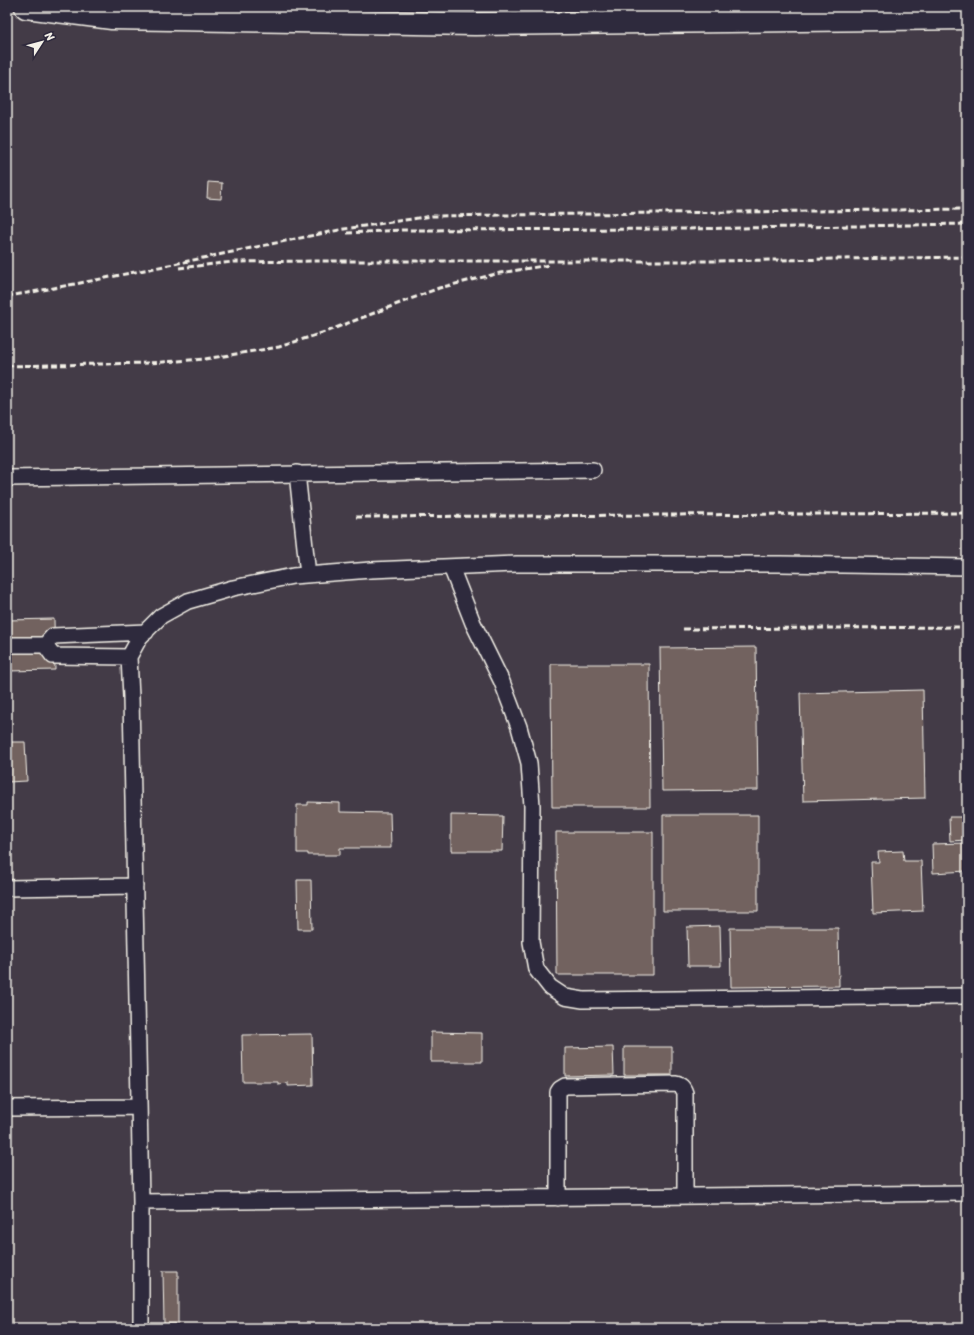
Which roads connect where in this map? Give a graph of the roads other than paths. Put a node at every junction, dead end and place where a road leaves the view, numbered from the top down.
1 (26, 7) edge
2 (967, 18) edge
3 (593, 470) dead end
4 (297, 473) junction
5 (7, 478) edge
6 (451, 567) junction
7 (967, 567) edge
8 (308, 575) junction
9 (146, 632) junction
10 (7, 645) edge
11 (45, 645) junction
12 (129, 657) junction
13 (135, 886) junction
14 (7, 888) edge
15 (967, 996) edge
16 (139, 1107) junction
17 (7, 1108) edge
18 (967, 1192) edge
19 (684, 1196) junction
20 (558, 1198) junction
21 (141, 1202) junction
22 (141, 1328) edge

1 - 2 street
3 - 4 lane
4 - 5 lane
4 - 8 lane
6 - 7 lane
6 - 8 lane
6 - 15 lane
8 - 9 lane
9 - 11 lane
9 - 12 lane
10 - 11 lane
11 - 12 lane
12 - 13 lane
13 - 14 lane
13 - 16 lane
16 - 17 lane
16 - 21 lane
18 - 19 lane
19 - 20 lane
19 - 20 lane
20 - 21 lane
21 - 22 lane

